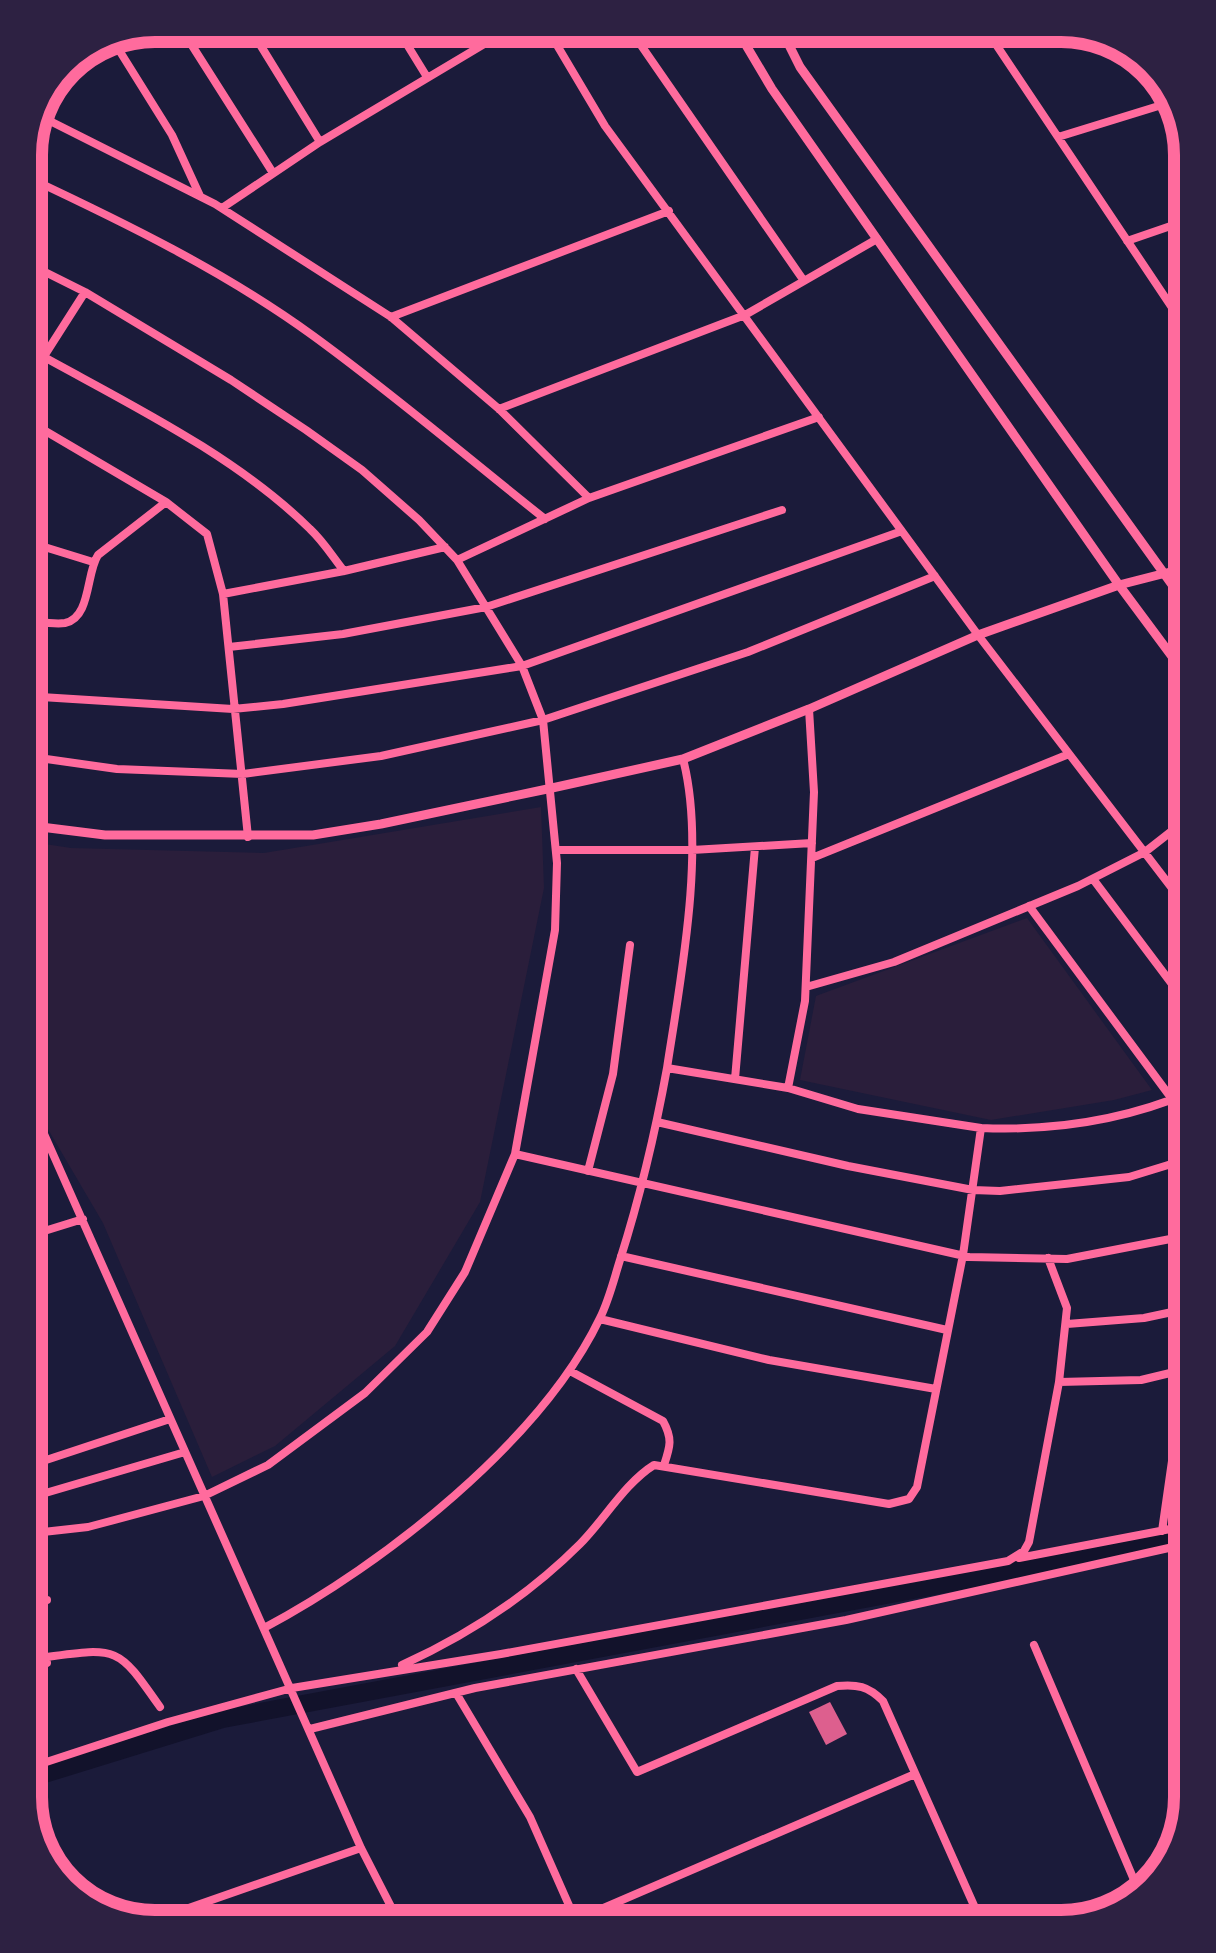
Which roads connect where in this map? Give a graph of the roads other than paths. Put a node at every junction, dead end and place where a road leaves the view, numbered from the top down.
1 (189, 42) edge
2 (259, 42) edge
3 (406, 42) edge
4 (486, 42) edge
5 (555, 42) edge
6 (640, 43) edge
7 (744, 43) edge
8 (788, 43) edge
9 (995, 43) edge
10 (119, 49) edge
11 (427, 77) junction
12 (1161, 105) edge
13 (48, 120) edge
14 (1058, 137) junction
15 (320, 142) junction
16 (273, 173) junction
17 (43, 184) edge
18 (200, 196) junction
19 (222, 208) junction
20 (668, 210) junction
21 (1174, 225) edge
22 (877, 239) junction
23 (1127, 241) junction
24 (43, 271) edge
25 (804, 282) junction
26 (85, 292) junction
27 (1174, 304) edge
28 (745, 315) junction
29 (391, 317) junction
30 (44, 356) joint
31 (499, 409) junction
32 (819, 416) junction
33 (43, 429) edge
34 (588, 498) junction
35 (166, 502) junction
36 (782, 510) dead end
37 (545, 519) junction
38 (902, 530) junction
39 (43, 547) edge
40 (445, 548) junction
41 (457, 560) junction
42 (93, 562) junction
43 (1174, 570) edge
44 (344, 571) junction
45 (1162, 574) junction
46 (935, 576) junction
47 (1118, 584) junction
48 (1174, 589) edge
49 (222, 594) junction
50 (486, 607) junction
51 (43, 622) edge
52 (978, 635) junction
53 (228, 648) junction
54 (1174, 659) edge
55 (522, 666) junction
56 (43, 697) edge
57 (233, 709) junction
58 (809, 709) junction
59 (543, 720) junction
60 (1069, 754) junction
61 (43, 758) edge
62 (683, 758) junction
63 (244, 774) junction
64 (552, 788) junction
65 (43, 828) edge
66 (1174, 829) edge
67 (248, 838) junction
68 (812, 844) junction
69 (756, 846) junction
70 (556, 850) junction
71 (692, 850) junction
72 (1144, 852) junction
73 (812, 858) junction
74 (1093, 879) junction
75 (1174, 892) edge
76 (1028, 906) junction
77 (630, 945) dead end
78 (806, 987) junction
79 (1174, 987) edge
80 (668, 1068) junction
81 (735, 1080) junction
82 (788, 1088) junction
83 (1172, 1099) joint
84 (657, 1122) junction
85 (42, 1128) edge
86 (981, 1128) junction
87 (515, 1154) junction
88 (1174, 1163) edge
89 (588, 1172) junction
90 (642, 1185) junction
91 (973, 1190) junction
92 (82, 1219) junction
93 (42, 1232) edge
94 (1174, 1238) edge
95 (621, 1256) junction
96 (963, 1256) junction
97 (1048, 1258) junction
98 (1174, 1312) edge
99 (600, 1319) junction
100 (1067, 1324) junction
101 (948, 1330) junction
102 (570, 1371) junction
103 (1174, 1372) edge
104 (1059, 1382) junction
105 (936, 1389) junction
106 (170, 1418) junction
107 (185, 1452) junction
108 (1174, 1456) edge
109 (42, 1461) edge
110 (664, 1466) junction
111 (42, 1494) edge
112 (204, 1496) junction
113 (1174, 1529) edge
114 (1162, 1531) junction
115 (42, 1532) edge
116 (1174, 1547) edge
117 (1008, 1560) junction
118 (42, 1600) edge
119 (47, 1600) dead end
120 (264, 1628) junction
121 (1034, 1644) dead end
122 (42, 1654) edge
123 (46, 1657) junction
124 (42, 1668) edge
125 (576, 1669) junction
126 (390, 1670) junction
127 (293, 1691) junction
128 (456, 1693) junction
129 (160, 1707) dead end
130 (310, 1729) junction
131 (42, 1763) edge
132 (915, 1774) junction
133 (361, 1848) junction
134 (1134, 1883) edge
135 (183, 1910) edge
136 (393, 1910) edge
137 (571, 1910) edge
138 (609, 1910) edge
139 (976, 1910) edge

1 - 16 street
2 - 15 street
3 - 11 street
4 - 11 street
5 - 20 street
6 - 25 street
7 - 22 street
8 - 45 street
9 - 14 street
10 - 18 street
11 - 15 street
12 - 14 street
13 - 18 street
14 - 23 street
15 - 16 street
16 - 19 street
17 - 37 street
18 - 19 street
19 - 29 street
20 - 28 street
20 - 29 street
21 - 23 street
22 - 25 street
22 - 47 street
23 - 27 street
24 - 26 street
25 - 28 street
26 - 30 street
26 - 40 street
28 - 31 street
28 - 32 street
29 - 31 street
30 - 44 street
31 - 34 street
32 - 34 street
32 - 38 street
33 - 35 street
34 - 37 street
35 - 42 street
35 - 49 street
36 - 50 street
37 - 41 street
38 - 46 street
38 - 55 street
39 - 42 street
40 - 41 street
40 - 44 street
41 - 50 street
42 - 51 street
43 - 45 street
44 - 49 street
45 - 47 street
45 - 48 street
46 - 52 street
46 - 59 street
47 - 52 street
47 - 54 street
49 - 53 street
50 - 53 street
50 - 55 street
52 - 58 street
52 - 60 street
53 - 57 street
55 - 57 street
55 - 59 street
56 - 57 street
57 - 63 street
58 - 62 street
58 - 68 street
59 - 63 street
59 - 64 street
60 - 72 street
60 - 73 street
61 - 63 street
62 - 64 street
62 - 71 street
63 - 67 street
64 - 67 street
64 - 70 street
65 - 67 street
66 - 72 street
68 - 69 street
68 - 73 street
69 - 71 street
69 - 81 street
70 - 71 street
70 - 87 street
71 - 80 street
72 - 74 street
72 - 75 street
73 - 78 street
74 - 76 street
74 - 79 street
76 - 78 street
76 - 83 street
77 - 89 street
78 - 82 street
80 - 81 street
80 - 84 street
81 - 82 street
82 - 86 street
83 - 86 street
84 - 90 street
84 - 91 street
85 - 92 street
86 - 91 street
87 - 89 street
87 - 112 street
88 - 91 street
89 - 90 street
90 - 95 street
90 - 96 street
91 - 96 street
92 - 93 street
92 - 106 street
94 - 97 street
95 - 99 street
95 - 101 street
96 - 97 street
96 - 101 street
97 - 100 street
98 - 100 street
99 - 102 street
99 - 105 street
100 - 104 street
101 - 105 street
102 - 110 street
102 - 120 street
103 - 104 street
104 - 117 street
105 - 110 street
106 - 107 street
106 - 109 street
107 - 111 street
107 - 112 street
108 - 114 street
110 - 126 street
112 - 115 street
112 - 120 street
113 - 114 street
114 - 117 street
116 - 125 street
117 - 126 street
118 - 119 street
120 - 127 street
121 - 134 street
122 - 123 street
123 - 124 street
123 - 129 street
125 - 128 street
125 - 132 street
126 - 127 street
127 - 130 street
127 - 131 street
128 - 130 street
128 - 137 street
130 - 133 street
132 - 138 street
132 - 139 street
133 - 135 street
133 - 136 street

